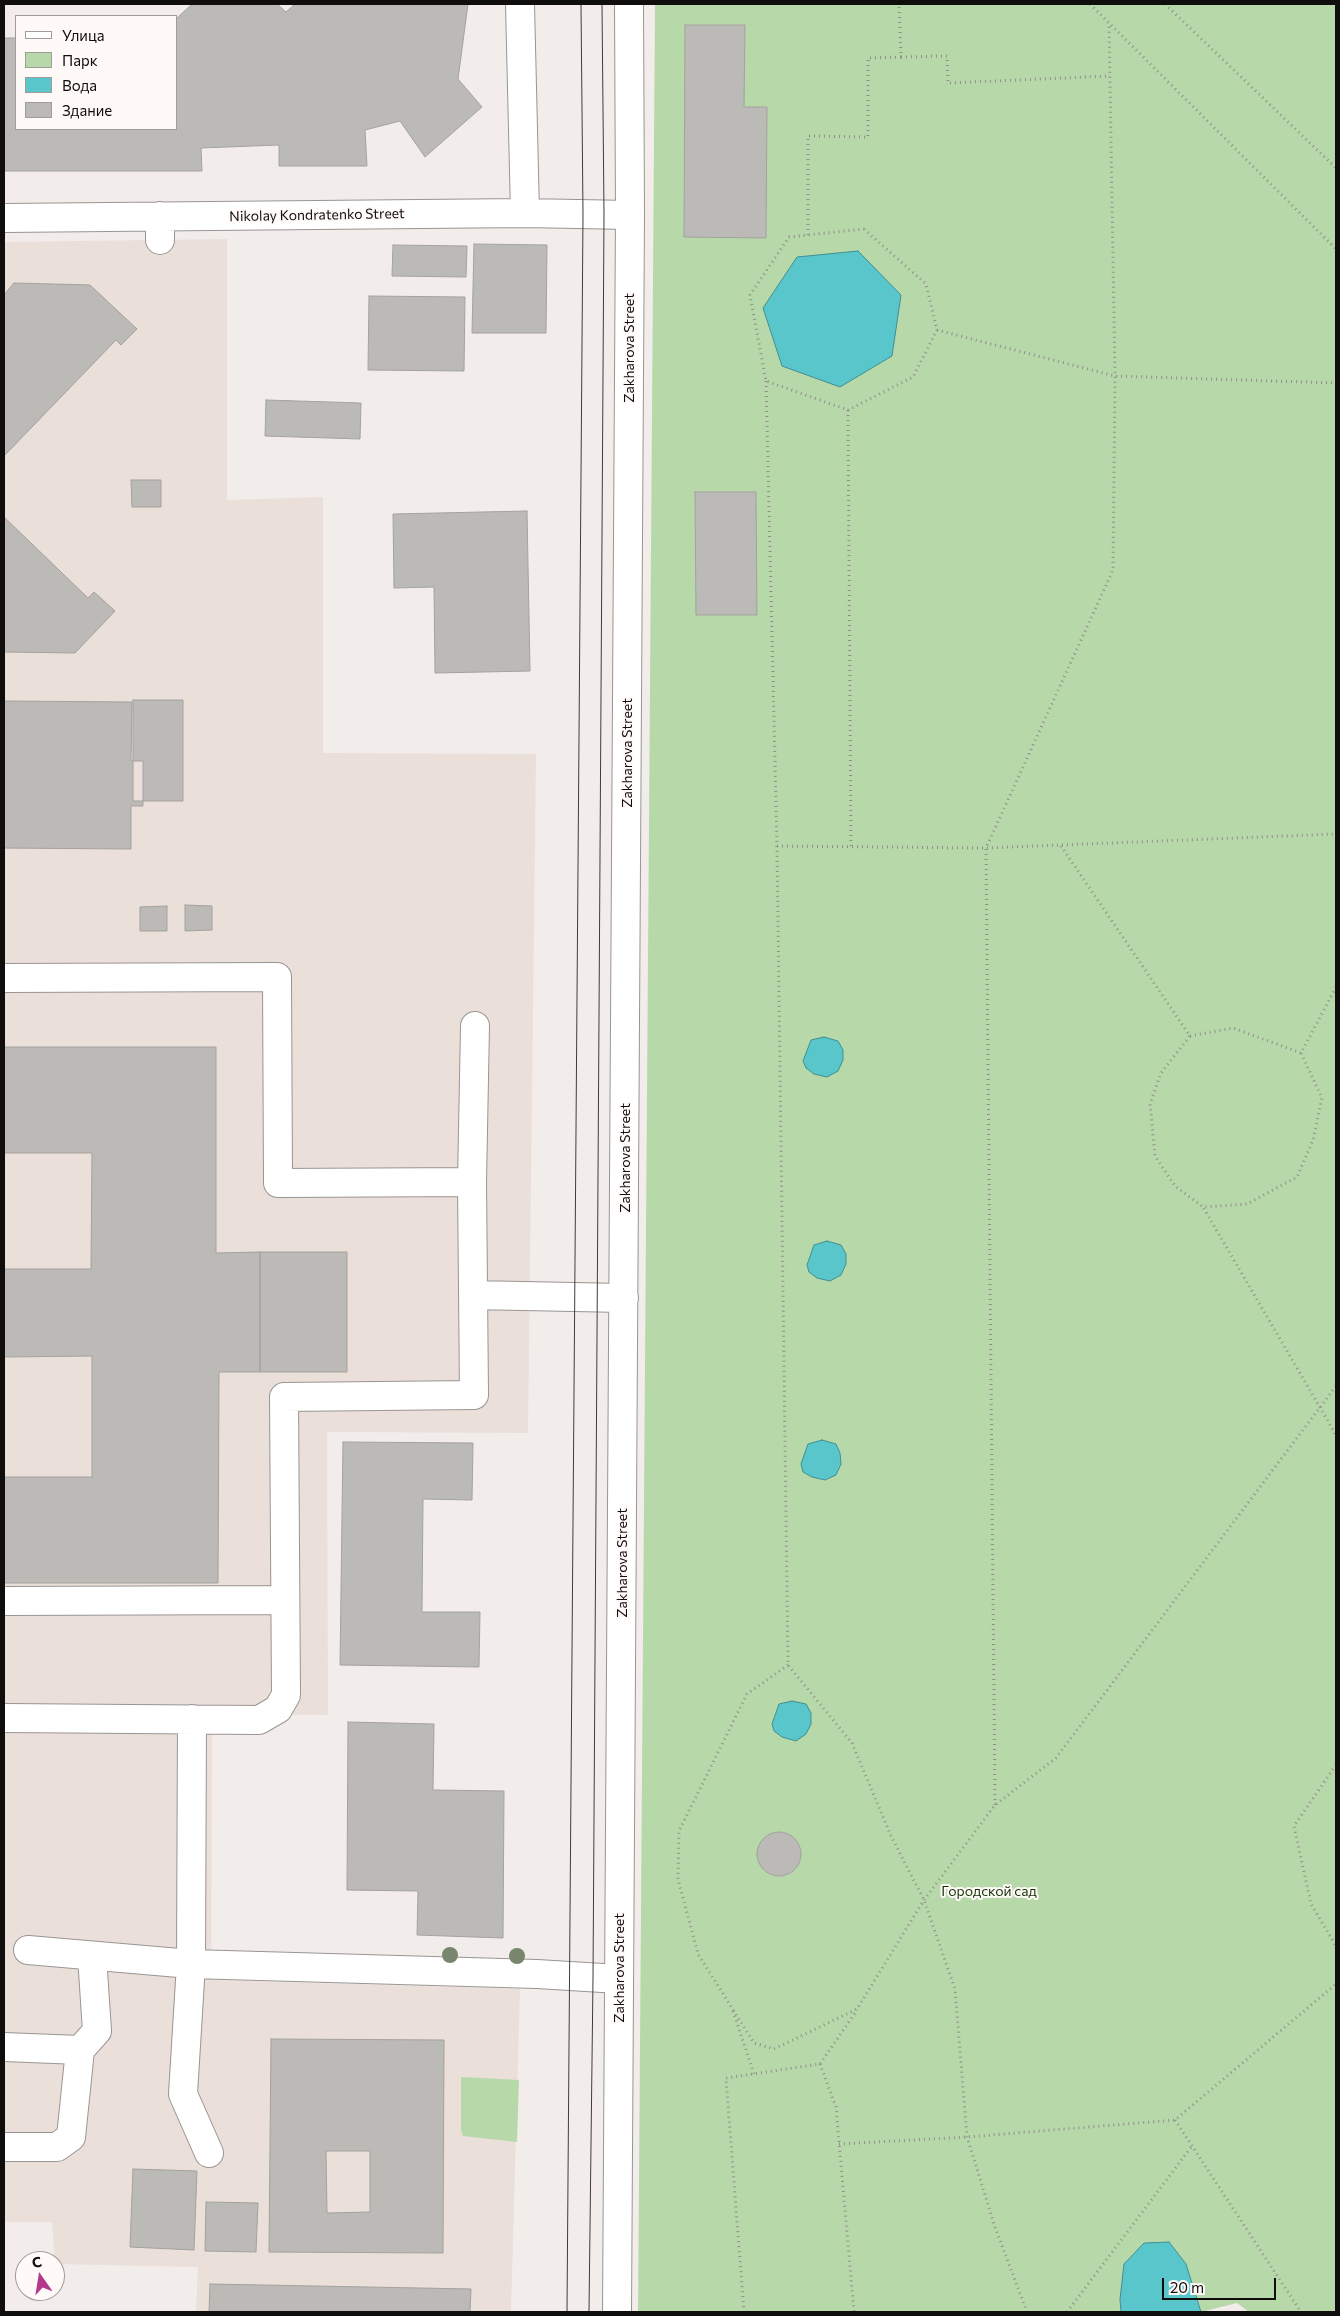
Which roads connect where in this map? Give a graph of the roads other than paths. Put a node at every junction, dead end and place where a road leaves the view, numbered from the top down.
1 (520, 4) edge
2 (629, 4) edge
3 (525, 213) junction
4 (630, 215) junction
5 (4, 218) edge
6 (4, 978) edge
7 (476, 1026) dead end
8 (472, 1182) junction
9 (473, 1295) junction
10 (624, 1298) junction
11 (285, 1600) junction
12 (4, 1601) edge
13 (4, 1718) edge
14 (192, 1719) junction
15 (28, 1950) dead end
16 (92, 1956) junction
17 (191, 1964) junction
18 (619, 1979) junction
19 (4, 2047) edge
20 (80, 2050) junction
21 (4, 2147) edge
22 (209, 2153) dead end
23 (617, 2312) edge

1 - 3 street
2 - 4 street, Zakharova Street
3 - 4 street, Nikolay Kondratenko Street
3 - 5 street, Nikolay Kondratenko Street
4 - 10 street, Zakharova Street
6 - 8 street
7 - 8 street
8 - 9 street
9 - 10 street
9 - 11 street
10 - 18 street, Zakharova Street
11 - 12 street
11 - 14 street
13 - 14 street
14 - 17 street
15 - 16 street
16 - 17 street
16 - 20 street
17 - 18 street
17 - 22 street
18 - 23 street, Zakharova Street
19 - 20 street
20 - 21 street

